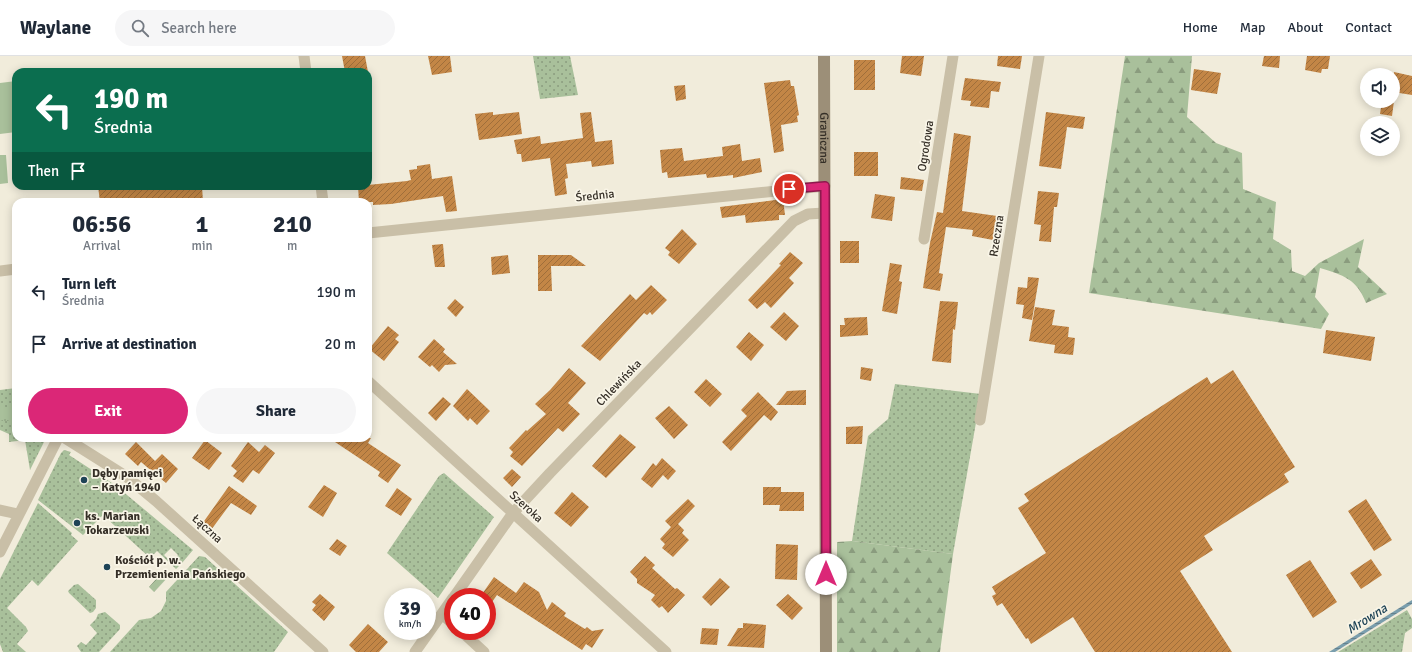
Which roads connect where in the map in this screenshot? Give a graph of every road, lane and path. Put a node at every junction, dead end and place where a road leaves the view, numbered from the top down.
1 (304, 56) edge
2 (824, 56) edge
3 (953, 56) edge
4 (1039, 56) edge
5 (306, 68) edge
6 (825, 186) junction
7 (824, 213) junction
8 (372, 233) edge
9 (924, 239) dead end
10 (12, 270) edge
11 (0, 271) edge
12 (372, 385) edge
13 (980, 420) dead end
14 (56, 442) edge
15 (71, 442) edge
16 (0, 510) edge
17 (513, 513) junction
18 (18, 514) junction
19 (0, 552) edge
20 (459, 588) edge
21 (444, 611) edge
22 (442, 614) joint
23 (471, 640) edge
24 (323, 652) edge
25 (415, 652) edge
26 (484, 652) edge
27 (666, 652) edge
28 (826, 652) edge

1 - 5 street
2 - 6 street, Graniczna
3 - 9 street, Ogrodowa
4 - 13 street, Rzeczna
6 - 7 street, Graniczna
6 - 8 street, Średnia
7 - 17 street, Chlewińska
7 - 28 street, Graniczna
10 - 11 street
12 - 17 street, Szeroka
14 - 18 street
15 - 24 street, Łączna
16 - 18 street
17 - 20 street, Chlewińska
17 - 27 street, Szeroka
18 - 19 street
21 - 22 street, Chlewińska
22 - 25 street, Chlewińska
23 - 26 street

